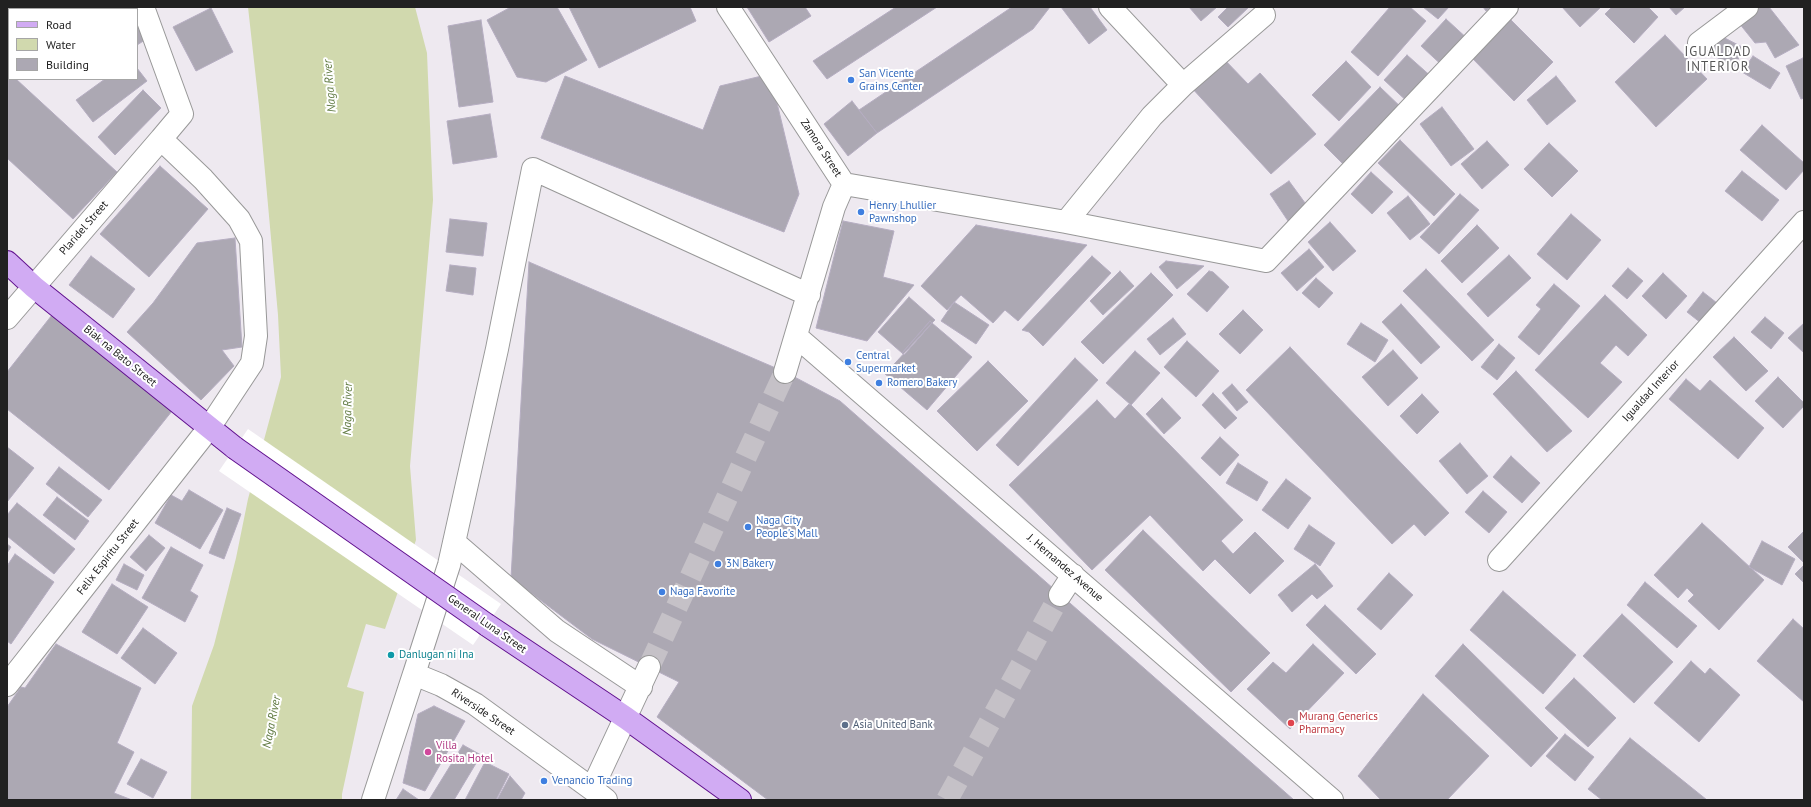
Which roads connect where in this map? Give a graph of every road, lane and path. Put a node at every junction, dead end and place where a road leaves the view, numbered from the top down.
1 (143, 7) edge
2 (728, 7) edge
3 (1110, 7) edge
4 (1507, 7) edge
5 (1747, 7) edge
6 (1264, 15) dead end
7 (1699, 43) dead end
8 (1183, 85) junction
9 (161, 139) junction
10 (844, 184) junction
11 (1066, 222) junction
12 (1804, 222) edge
13 (7, 262) edge
14 (34, 287) junction
15 (809, 295) junction
16 (7, 318) edge
17 (797, 337) junction
18 (785, 372) tunnel mouth
19 (209, 428) junction
20 (235, 448) joint
21 (454, 542) junction
22 (1499, 560) dead end
23 (1073, 575) junction
24 (1060, 595) tunnel mouth
25 (649, 667) tunnel mouth
26 (414, 674) junction
27 (7, 685) edge
28 (641, 687) junction
29 (626, 718) junction
30 (599, 795) edge
31 (373, 800) edge
32 (740, 800) edge
33 (1332, 800) edge

1 - 9 street, Plaridel Street
2 - 10 street, Zamora Street
3 - 8 street
4 - 11 street
5 - 7 street
6 - 8 street
8 - 11 street
9 - 14 street, Plaridel Street
9 - 19 street, Felix Espiritu Street
10 - 11 street
10 - 15 street, Zamora Street
12 - 22 street, Igualdad Interior
13 - 14 main road, Biak na Bato Street
14 - 16 street, Plaridel Street
14 - 19 main road, Biak na Bato Street
15 - 17 street, Zamora Street
15 - 21 street
17 - 18 street, Zamora Street
17 - 23 street, J. Hernandez Avenue
19 - 20 main road, Biak na Bato Street
19 - 27 street, Felix Espiritu Street
20 - 29 main road, General Luna Street, bridge
21 - 26 street
21 - 28 street
23 - 24 street
23 - 33 street, J. Hernandez Avenue
25 - 28 street
26 - 30 street, Riverside Street
26 - 31 street
28 - 29 street
29 - 30 street, Riverside Street
29 - 32 main road, General Luna Street

